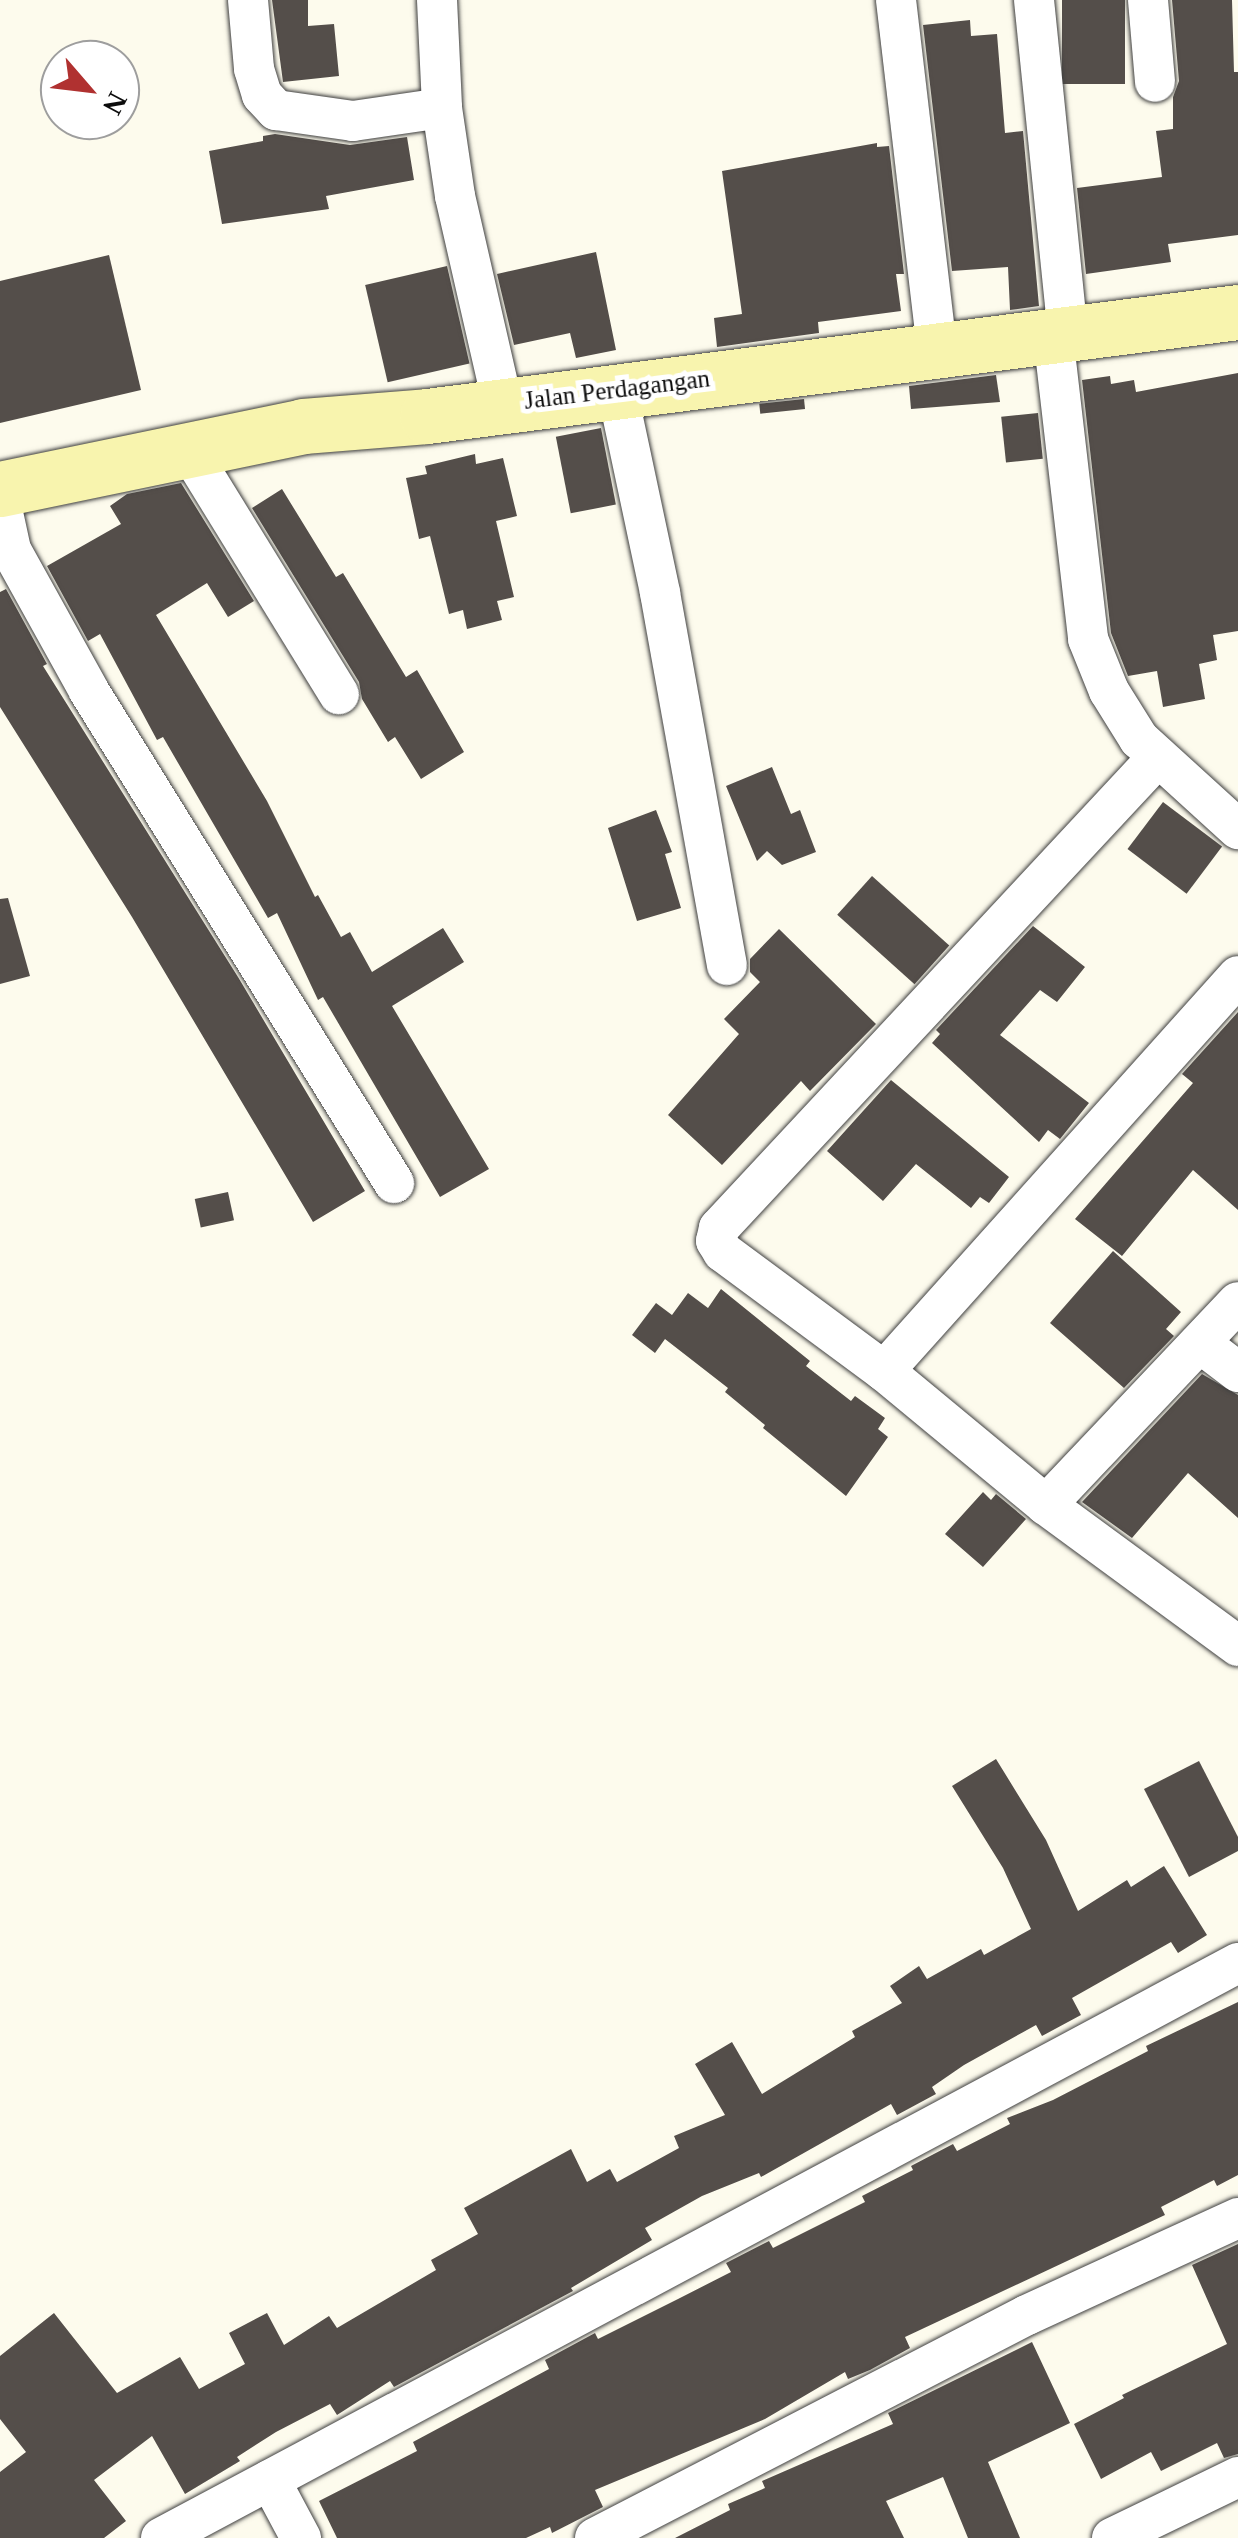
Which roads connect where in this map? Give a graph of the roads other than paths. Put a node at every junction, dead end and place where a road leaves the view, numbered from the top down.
1 (248, 0) edge
2 (437, 0) edge
3 (896, 0) edge
4 (1034, 0) edge
5 (1148, 0) edge
6 (1155, 82) dead end
7 (442, 108) junction
8 (1238, 312) edge
9 (1061, 334) junction
10 (938, 350) junction
11 (616, 390) junction
12 (502, 405) junction
13 (188, 449) junction
14 (0, 489) edge
15 (0, 499) edge
16 (340, 694) dead end
17 (1158, 757) junction
18 (1238, 829) edge
19 (728, 965) dead end
20 (1238, 976) edge
21 (394, 1183) dead end
22 (1238, 1302) edge
23 (1200, 1343) junction
24 (884, 1371) junction
25 (1238, 1372) edge
26 (1046, 1504) junction
27 (1238, 1646) edge
28 (1238, 1963) edge
29 (1238, 2218) edge
30 (1238, 2476) edge
31 (270, 2480) junction
32 (161, 2538) edge
33 (301, 2538) edge
34 (596, 2538) edge
35 (1112, 2538) edge

1 - 7 street
2 - 7 street
3 - 10 street
4 - 9 street
5 - 6 street
7 - 12 street
8 - 9 street, Jalan Perdagangan
9 - 10 street, Jalan Perdagangan
9 - 17 street
10 - 11 street, Jalan Perdagangan
11 - 12 street, Jalan Perdagangan
11 - 19 street
12 - 13 street, Jalan Perdagangan
13 - 14 street, Jalan Perdagangan
13 - 16 street
15 - 21 street
17 - 18 street
17 - 24 street
20 - 24 street
22 - 23 street
23 - 25 street
23 - 26 street
24 - 26 street
26 - 27 street
28 - 31 street
29 - 34 street
30 - 35 street
31 - 32 street
31 - 33 street

